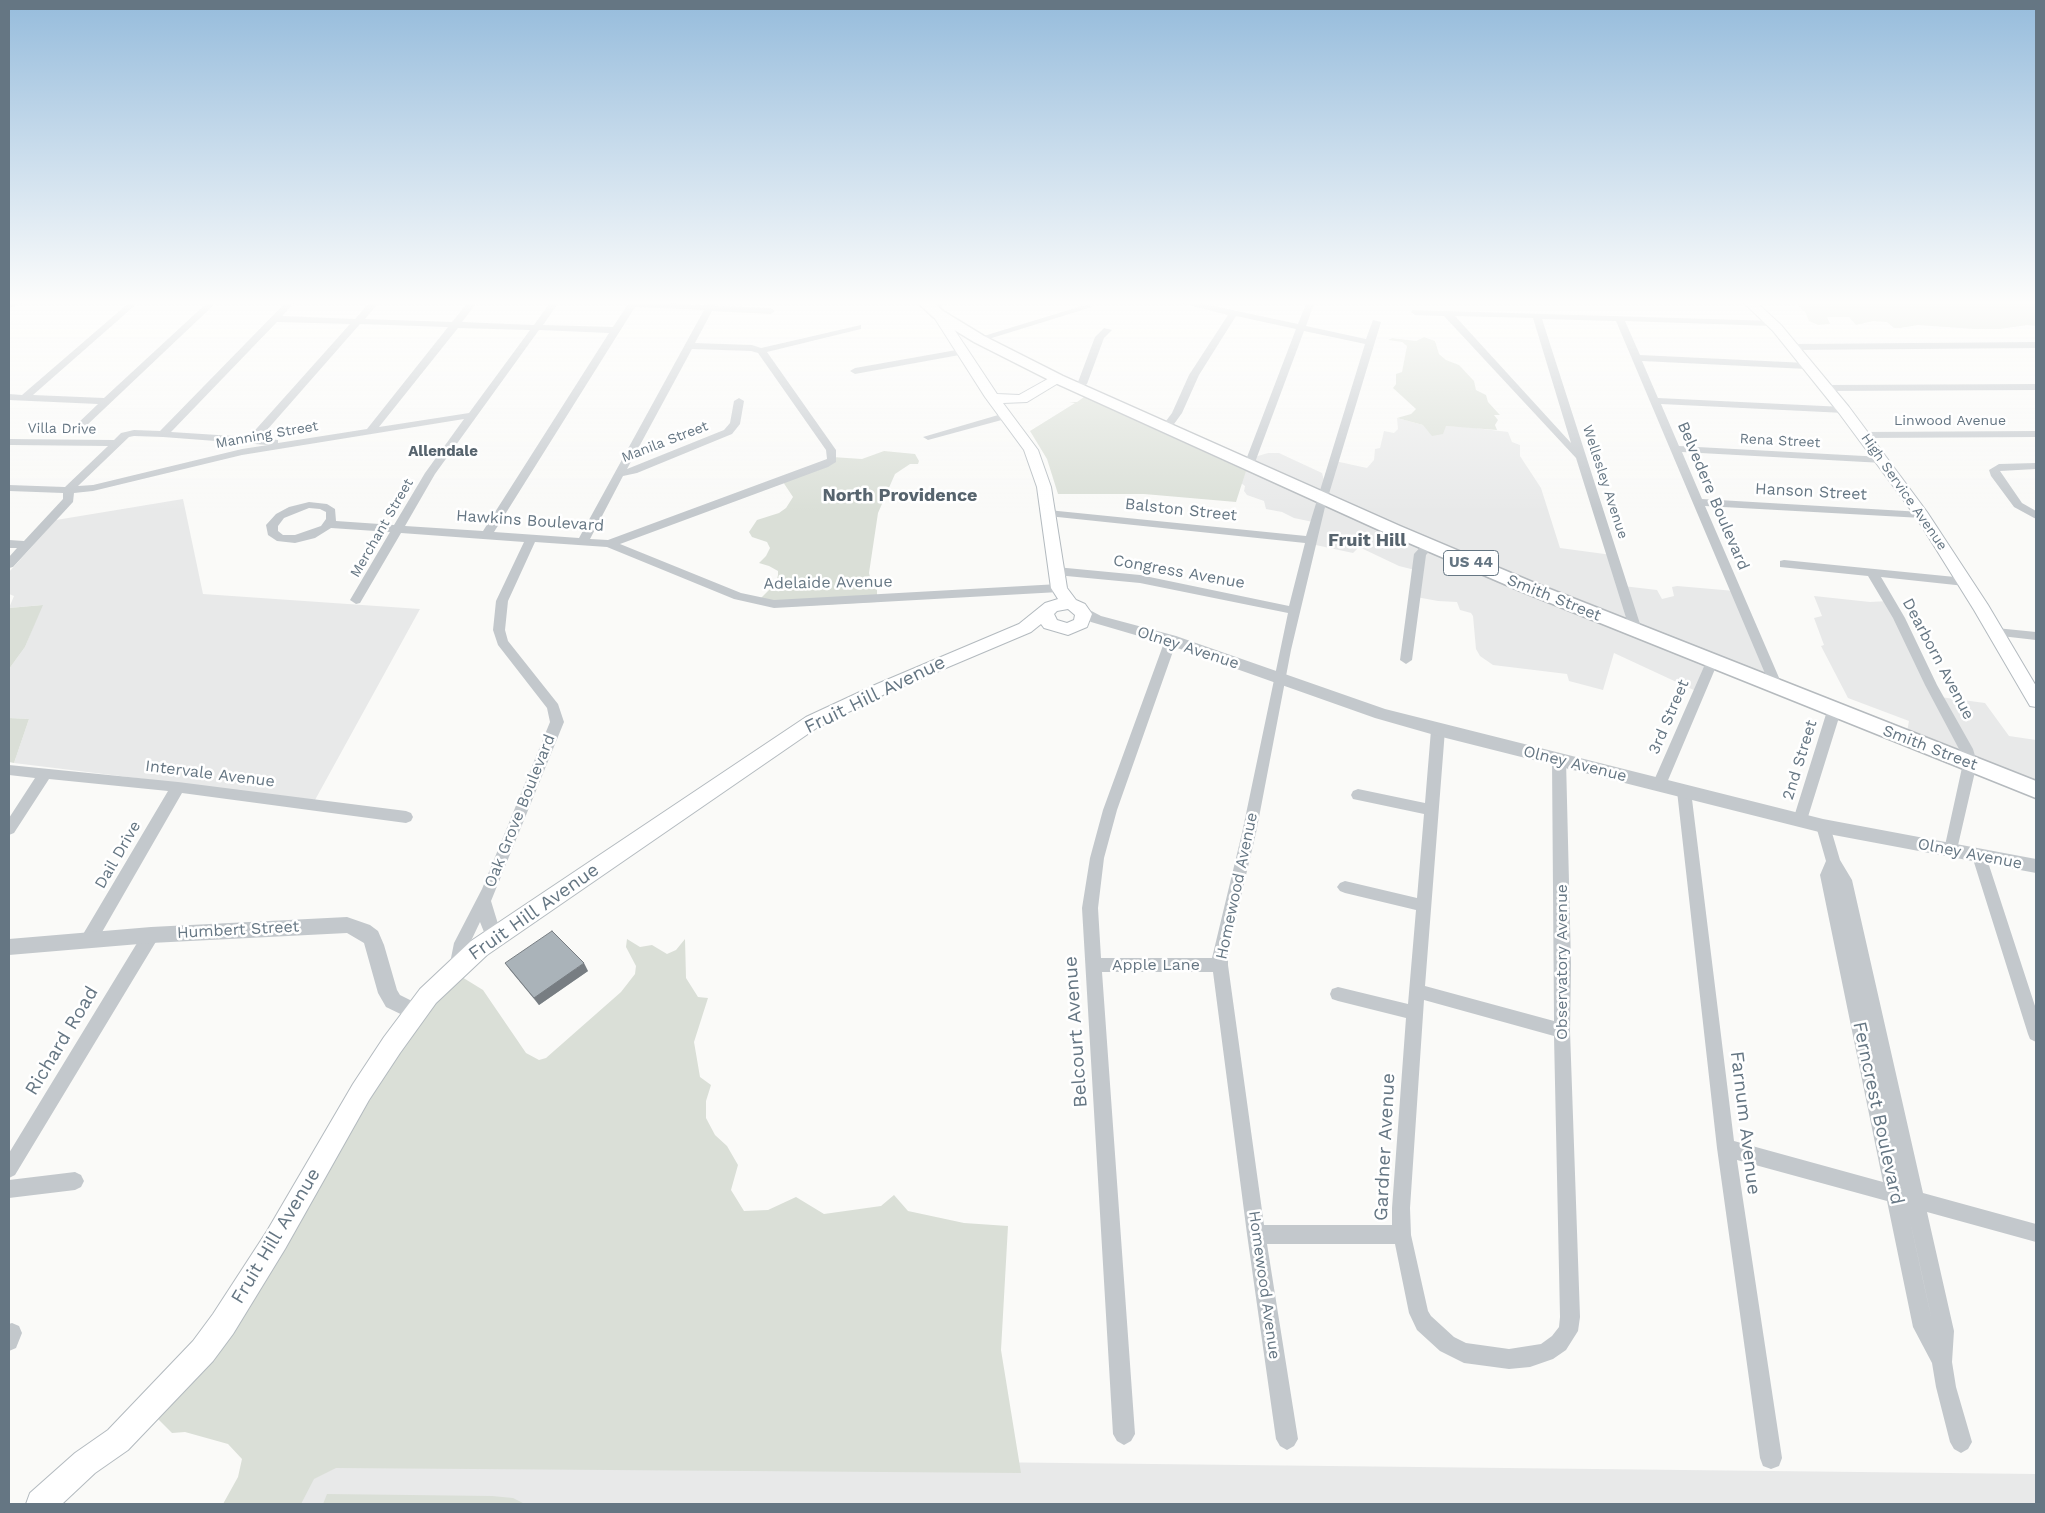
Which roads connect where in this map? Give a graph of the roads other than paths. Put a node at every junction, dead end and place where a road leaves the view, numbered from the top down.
1 (54, 372) edge
2 (138, 372) edge
3 (225, 372) edge
4 (313, 372) edge
5 (417, 372) edge
6 (504, 372) edge
7 (589, 372) edge
8 (675, 372) edge
9 (776, 372) edge
10 (975, 372) edge
11 (1043, 372) edge
12 (1087, 372) edge
13 (1196, 372) edge
14 (1284, 372) edge
15 (1360, 372) edge
16 (1501, 372) edge
17 (1553, 372) edge
18 (1642, 372) edge
19 (1813, 372) edge
20 (1058, 379) junction
21 (2036, 387) edge
22 (1076, 388) junction
23 (1826, 388) junction
24 (9, 397) edge
25 (992, 397) junction
26 (24, 398) junction
27 (1022, 399) junction
28 (107, 401) junction
29 (739, 401) dead end
30 (1655, 402) junction
31 (1844, 410) junction
32 (473, 415) junction
33 (1005, 416) junction
34 (81, 425) dead end
35 (1165, 429) junction
36 (371, 430) junction
37 (1019, 431) junction
38 (163, 434) junction
39 (2036, 434) edge
40 (1864, 435) junction
41 (928, 437) dead end
42 (253, 439) junction
43 (9, 442) edge
44 (115, 443) junction
45 (287, 444) junction
46 (1675, 449) junction
47 (1581, 459) junction
48 (1882, 460) junction
49 (1249, 465) junction
50 (2036, 466) edge
51 (620, 474) junction
52 (9, 488) edge
53 (68, 490) junction
54 (1322, 498) junction
55 (1698, 502) junction
56 (1048, 513) junction
57 (1922, 514) junction
58 (2036, 516) edge
59 (329, 524) junction
60 (396, 529) junction
61 (487, 534) junction
62 (532, 537) junction
63 (1311, 540) junction
64 (583, 541) junction
65 (9, 544) edge
66 (27, 544) junction
67 (609, 544) junction
68 (1429, 545) junction
69 (9, 564) edge
70 (1784, 564) dead end
71 (1056, 571) junction
72 (1872, 573) junction
73 (1965, 582) junction
74 (1059, 588) junction
75 (356, 600) dead end
76 (1064, 607) junction
77 (1296, 611) junction
78 (1062, 627) junction
79 (1025, 628) junction
80 (1123, 628) junction
81 (1634, 630) junction
82 (1996, 632) junction
83 (2036, 636) edge
84 (1171, 640) junction
85 (1406, 660) dead end
86 (1712, 662) junction
87 (1281, 680) junction
88 (1777, 687) junction
89 (2036, 701) edge
90 (1834, 710) junction
91 (1438, 730) junction
92 (1559, 760) junction
93 (1970, 763) junction
94 (9, 770) edge
95 (46, 773) junction
96 (1659, 785) junction
97 (178, 787) junction
98 (2036, 790) edge
99 (1684, 791) junction
100 (1358, 795) dead end
101 (1431, 810) junction
102 (406, 818) dead end
103 (1800, 820) junction
104 (1823, 826) junction
105 (9, 829) edge
106 (1951, 850) junction
107 (1979, 856) junction
108 (1833, 861) junction
109 (2036, 866) edge
110 (1345, 888) dead end
111 (484, 901) junction
112 (1424, 906) junction
113 (151, 935) junction
114 (494, 937) junction
115 (88, 940) junction
116 (9, 947) edge
117 (1093, 965) junction
118 (1220, 965) junction
119 (457, 968) junction
120 (1417, 991) junction
121 (1338, 994) dead end
122 (415, 1012) junction
123 (1415, 1013) junction
124 (1562, 1031) junction
125 (2036, 1034) edge
126 (1726, 1148) junction
127 (1566, 1164) joint
128 (9, 1169) edge
129 (75, 1182) dead end
130 (9, 1189) edge
131 (1896, 1195) junction
132 (1915, 1200) junction
133 (2036, 1233) edge
134 (1256, 1234) junction
135 (1402, 1235) junction
136 (1942, 1362) junction
137 (1124, 1434) dead end
138 (1287, 1439) dead end
139 (1962, 1442) dead end
140 (1771, 1458) dead end
141 (41, 1504) edge

1 - 26 street
2 - 28 street
3 - 38 street
4 - 42 street
5 - 36 street
6 - 32 street, Merchant Street
7 - 61 street
8 - 51 street
9 - 67 street, Hawkins Boulevard
10 - 25 main road
11 - 20 main road, Smith Street / US 44
12 - 22 street
13 - 35 street
14 - 49 street
15 - 54 street, Homewood Avenue
16 - 47 street
17 - 47 street, Wellesley Avenue
18 - 30 street, Belvedere Boulevard
19 - 23 main road, High Service Avenue
20 - 22 main road, Smith Street / US 44
20 - 27 main road
21 - 23 street
22 - 35 main road, Smith Street / US 44
23 - 31 main road, High Service Avenue
24 - 26 street
25 - 27 main road
25 - 33 main road
26 - 28 street
27 - 37 main road
28 - 34 street
29 - 51 street, Manila Street
30 - 31 street
30 - 46 street, Belvedere Boulevard
31 - 40 main road, High Service Avenue
32 - 36 street, Manning Street
32 - 60 street, Merchant Street
33 - 37 main road
33 - 41 street
35 - 49 main road, Smith Street / US 44
36 - 45 street, Manning Street
37 - 56 main road
38 - 42 street
38 - 44 street
39 - 40 street, Linwood Avenue
40 - 48 main road, High Service Avenue
42 - 45 street
43 - 44 street, Villa Drive
44 - 53 street
45 - 53 street, Manning Street
46 - 48 street, Rena Street
46 - 55 street, Belvedere Boulevard
47 - 81 street, Wellesley Avenue
48 - 57 main road, High Service Avenue
49 - 54 main road, Smith Street / US 44
50 - 58 street
51 - 64 street
52 - 53 street, Manning Street
53 - 66 street
54 - 63 street, Homewood Avenue
54 - 68 main road, Smith Street / US 44
55 - 57 street, Hanson Street
55 - 88 street, Belvedere Boulevard
56 - 63 street, Balston Street
56 - 71 main road
57 - 73 main road, High Service Avenue
59 - 59 street
59 - 60 street, Hawkins Boulevard
60 - 61 street, Hawkins Boulevard
60 - 75 street, Merchant Street
61 - 62 street, Hawkins Boulevard
62 - 64 street, Hawkins Boulevard
62 - 111 street, Oak Grove Boulevard
63 - 77 street, Homewood Avenue
64 - 67 street, Hawkins Boulevard
65 - 66 street
66 - 69 street
67 - 74 street, Adelaide Avenue
68 - 81 main road, Smith Street / US 44
68 - 85 street
70 - 72 street
71 - 74 main road
71 - 77 street, Congress Avenue
72 - 73 street
72 - 93 street, Dearborn Avenue
73 - 82 main road, High Service Avenue
74 - 76 main road
76 - 78 main road
76 - 78 main road
76 - 79 main road, Fruit Hill Avenue
76 - 80 street, Olney Avenue
77 - 87 street, Homewood Avenue
78 - 79 main road, Fruit Hill Avenue
78 - 80 street, Olney Avenue
79 - 114 main road, Fruit Hill Avenue
80 - 84 street, Olney Avenue
81 - 86 main road, Smith Street / US 44
82 - 83 street
82 - 89 main road, High Service Avenue
84 - 87 street, Olney Avenue
84 - 117 street, Belcourt Avenue
86 - 88 main road, Smith Street / US 44
86 - 96 street, 3rd Street
87 - 91 street, Olney Avenue
87 - 118 street, Homewood Avenue
88 - 90 main road, Smith Street / US 44
90 - 93 main road, Smith Street / US 44
90 - 103 street, 2nd Street
91 - 92 street, Olney Avenue
91 - 101 street, Gardner Avenue
92 - 96 street, Olney Avenue
92 - 124 street, Observatory Avenue
93 - 98 main road, Smith Street / US 44
93 - 106 street
94 - 95 street, Intervale Avenue
95 - 97 street, Intervale Avenue
95 - 105 street
96 - 99 street, Olney Avenue
97 - 102 street, Intervale Avenue
97 - 115 street, Dail Drive
99 - 103 street, Olney Avenue
99 - 126 street, Farnum Avenue
100 - 101 street
101 - 112 street, Gardner Avenue
103 - 104 street, Olney Avenue
104 - 106 street, Olney Avenue
104 - 108 street, Ferncrest Boulevard
106 - 107 street, Olney Avenue
107 - 109 street, Olney Avenue
107 - 125 street
108 - 131 street, Ferncrest Boulevard
108 - 132 street, Ferncrest Boulevard
110 - 112 street
111 - 114 street, Oak Grove Boulevard
111 - 119 street, Oak Grove Boulevard
112 - 120 street, Gardner Avenue
113 - 115 street, Humbert Street
113 - 122 street, Humbert Street
113 - 128 street, Richard Road
114 - 119 main road, Fruit Hill Avenue
115 - 116 street, Humbert Street
117 - 118 street, Apple Lane
117 - 137 street, Belcourt Avenue
118 - 134 street, Homewood Avenue
119 - 122 main road, Fruit Hill Avenue
120 - 123 street, Gardner Avenue
120 - 124 street
121 - 123 street
122 - 141 main road, Fruit Hill Avenue
123 - 135 street, Gardner Avenue
124 - 127 street, Observatory Avenue
126 - 131 street
126 - 140 street, Farnum Avenue
127 - 135 street, Gardner Avenue
129 - 130 street
131 - 132 street
131 - 136 street, Ferncrest Boulevard
132 - 133 street
132 - 136 street, Ferncrest Boulevard
134 - 135 street
134 - 138 street, Homewood Avenue
136 - 139 street, Ferncrest Boulevard

